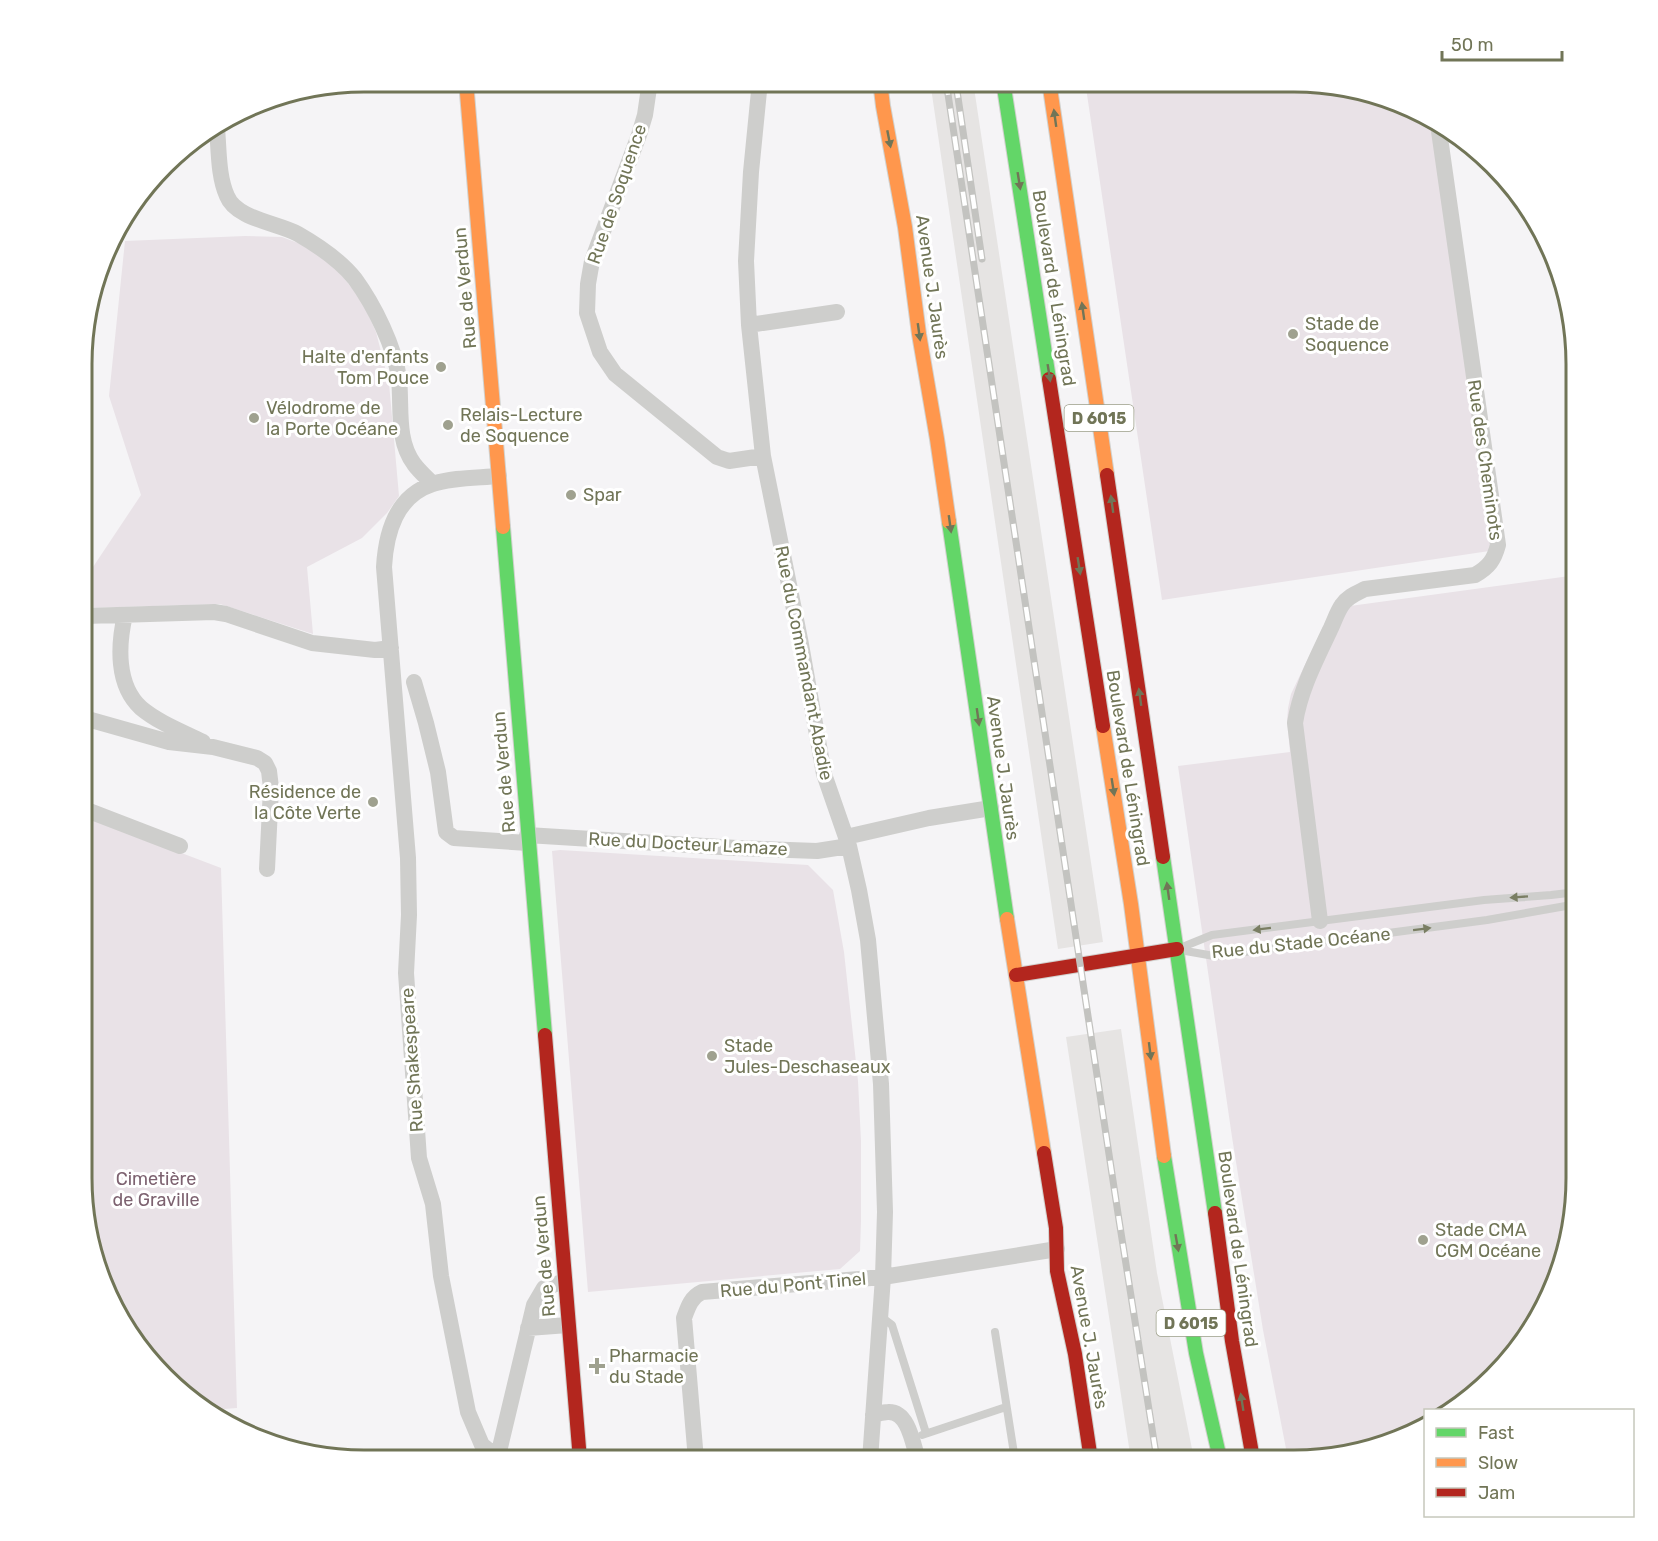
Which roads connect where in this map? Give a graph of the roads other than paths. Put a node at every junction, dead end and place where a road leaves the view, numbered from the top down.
1 (467, 92) edge
2 (648, 92) edge
3 (759, 92) edge
4 (881, 92) edge
5 (1005, 92) edge
6 (1052, 92) edge
7 (1439, 133) edge
8 (218, 134) edge
9 (837, 312) dead end
10 (749, 325) junction
11 (763, 456) junction
12 (499, 476) junction
13 (433, 484) junction
14 (125, 615) junction
15 (92, 616) edge
16 (391, 648) junction
17 (414, 682) dead end
18 (92, 720) edge
19 (213, 747) junction
20 (991, 808) junction
21 (92, 812) edge
22 (528, 839) junction
23 (847, 841) junction
24 (180, 846) dead end
25 (267, 869) dead end
26 (1566, 893) edge
27 (1566, 906) edge
28 (1320, 921) junction
29 (1177, 949) junction
30 (1138, 954) junction
31 (1016, 975) junction
32 (1057, 1250) junction
33 (883, 1277) junction
34 (565, 1281) junction
35 (880, 1315) junction
36 (568, 1325) junction
37 (528, 1328) junction
38 (995, 1332) dead end
39 (1006, 1407) junction
40 (873, 1415) junction
41 (918, 1436) junction
42 (487, 1450) edge
43 (499, 1450) edge
44 (578, 1450) edge
45 (695, 1450) edge
46 (871, 1450) edge
47 (918, 1450) edge
48 (1013, 1450) edge
49 (1089, 1450) edge
50 (1218, 1450) edge
51 (1250, 1450) edge

1 - 12 main road, Rue de Verdun
2 - 11 street, Rue de Soquence
3 - 10 street, Rue du Commandant Abadie
4 -> 20 main road, Avenue J. Jaurès
5 -> 30 main road, Boulevard de Léningrad / D 6015
29 -> 6 main road, Boulevard de Léningrad / D 6015
7 - 28 street, Rue des Cheminots
8 - 13 street
9 - 10 street
10 - 11 street, Rue du Commandant Abadie
11 - 23 street, Rue du Commandant Abadie
12 - 13 street
12 - 22 main road, Rue de Verdun
13 - 16 street, Rue Shakespeare
14 - 15 street
14 - 16 street
14 - 19 street
16 - 42 street, Rue Shakespeare
17 - 22 street, Rue du Docteur Lamaze
18 - 19 street
19 - 25 street
20 - 23 street, Rue du Docteur Lamaze
20 - 31 main road, Avenue J. Jaurès
21 - 24 street
22 - 23 street, Rue du Docteur Lamaze
22 - 34 main road, Rue de Verdun
23 - 33 street, Rue du Commandant Abadie
26 -> 28 lane, Rue du Stade Océane
29 -> 27 lane, Rue du Stade Océane
28 -> 29 lane, Rue du Stade Océane
29 - 30 main road
51 -> 29 main road, Boulevard de Léningrad / D 6015
30 - 31 main road
30 -> 50 main road, Boulevard de Léningrad / D 6015
31 - 32 main road, Avenue J. Jaurès
32 - 33 street, Rue du Pont Tinel
32 - 49 main road, Avenue J. Jaurès
33 - 35 street, Rue du Commandant Abadie
33 - 45 street, Rue du Pont Tinel
34 - 36 main road, Rue de Verdun
34 - 37 street
35 - 40 street, Rue du Commandant Abadie
35 - 41 lane
36 - 37 street
36 - 44 main road, Rue de Verdun
37 - 43 street
38 - 39 lane
39 - 41 lane
39 - 48 lane
40 - 41 street
40 - 46 street, Rue du Commandant Abadie
41 - 47 street

